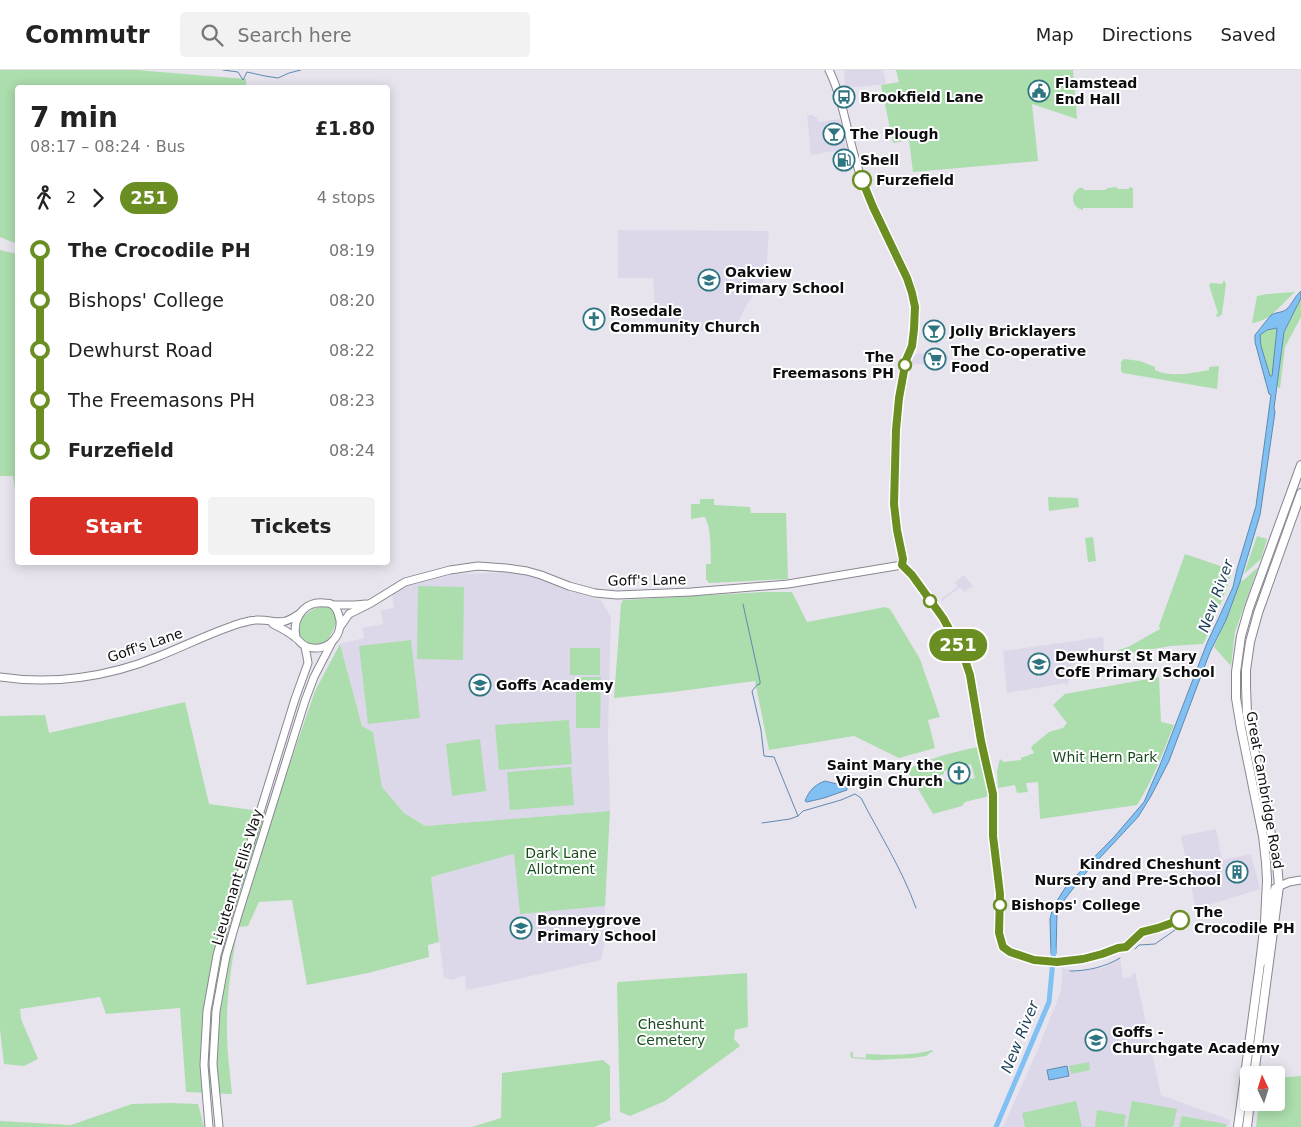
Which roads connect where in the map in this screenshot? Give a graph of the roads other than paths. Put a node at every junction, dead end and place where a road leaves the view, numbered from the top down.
1 (829, 70) edge
2 (1301, 465) edge
3 (1301, 493) edge
4 (371, 603) junction
5 (333, 605) junction
6 (299, 614) junction
7 (266, 621) junction
8 (340, 627) junction
9 (296, 638) junction
10 (331, 644) junction
11 (305, 647) junction
12 (0, 677) edge
13 (1299, 881) edge
14 (1273, 891) junction
15 (1255, 1066) edge
16 (1249, 1111) edge
17 (209, 1127) edge
18 (219, 1127) edge
19 (1238, 1127) edge
20 (1247, 1127) edge

1 - 4 main road, Goff's Lane
2 - 14 highway, Great Cambridge Road
3 - 14 highway, Great Cambridge Road
4 - 5 main road, Goff's Lane
4 - 8 main road, Goff's Lane
5 - 6 main road
5 - 8 main road
6 - 7 main road, Goff's Lane
6 - 9 main road
7 - 9 main road
7 - 12 main road, Goff's Lane
8 - 10 main road
9 - 11 main road
10 - 11 main road
10 - 18 main road, Lieutenant Ellis Way
11 - 17 main road, Lieutenant Ellis Way
13 - 14 main road
14 - 15 highway, Great Cambridge Road
14 - 19 highway, Great Cambridge Road
16 - 20 highway

